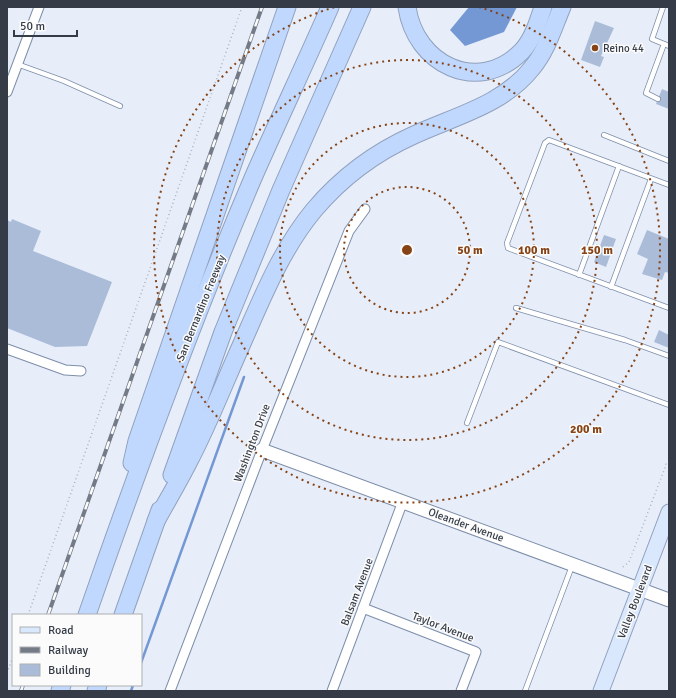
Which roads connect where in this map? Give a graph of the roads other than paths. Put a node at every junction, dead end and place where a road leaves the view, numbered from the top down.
1 (39, 7) edge
2 (286, 7) edge
3 (330, 7) edge
4 (362, 7) edge
5 (407, 7) edge
6 (543, 7) edge
7 (562, 7) edge
8 (663, 7) edge
9 (667, 45) edge
10 (17, 64) junction
11 (7, 92) edge
12 (658, 99) dead end
13 (120, 106) dead end
14 (604, 135) dead end
15 (669, 161) edge
16 (619, 166) junction
17 (651, 179) junction
18 (669, 186) edge
19 (365, 209) dead end
20 (579, 274) junction
21 (611, 287) junction
22 (516, 308) dead end
23 (669, 308) edge
24 (7, 349) edge
25 (669, 356) edge
26 (81, 371) dead end
27 (669, 399) edge
28 (668, 405) edge
29 (467, 423) dead end
30 (262, 450) junction
31 (403, 502) junction
32 (123, 511) junction
33 (669, 512) edge
34 (156, 521) junction
35 (572, 564) junction
36 (640, 589) junction
37 (669, 600) edge
38 (364, 608) junction
39 (87, 614) edge
40 (123, 614) edge
41 (170, 691) edge
42 (332, 691) edge
43 (461, 691) edge
44 (525, 691) edge
45 (601, 691) edge

1 - 10 street
2 - 32 highway
3 - 32 highway, San Bernardino Freeway
4 - 34 highway
5 - 6 highway
7 - 34 highway
8 - 9 lane
9 - 12 lane
10 - 11 street
10 - 13 lane
14 - 15 lane
16 - 17 lane
16 - 20 lane
16 - 20 lane
17 - 18 lane
17 - 21 lane
19 - 30 street, Washington Drive
20 - 21 lane
21 - 23 lane
22 - 25 lane
24 - 26 street
27 - 28 lane
28 - 29 lane
30 - 31 street, Oleander Avenue
30 - 41 street, Washington Drive
31 - 35 street, Oleander Avenue
31 - 38 street, Balsam Avenue
32 - 39 highway, San Bernardino Freeway
33 - 36 main road, Valley Boulevard
34 - 40 highway
35 - 36 street, Oleander Avenue
35 - 44 lane
36 - 37 street, Oleander Avenue
36 - 45 main road, Valley Boulevard
38 - 42 street, Balsam Avenue
38 - 43 street, Taylor Avenue

